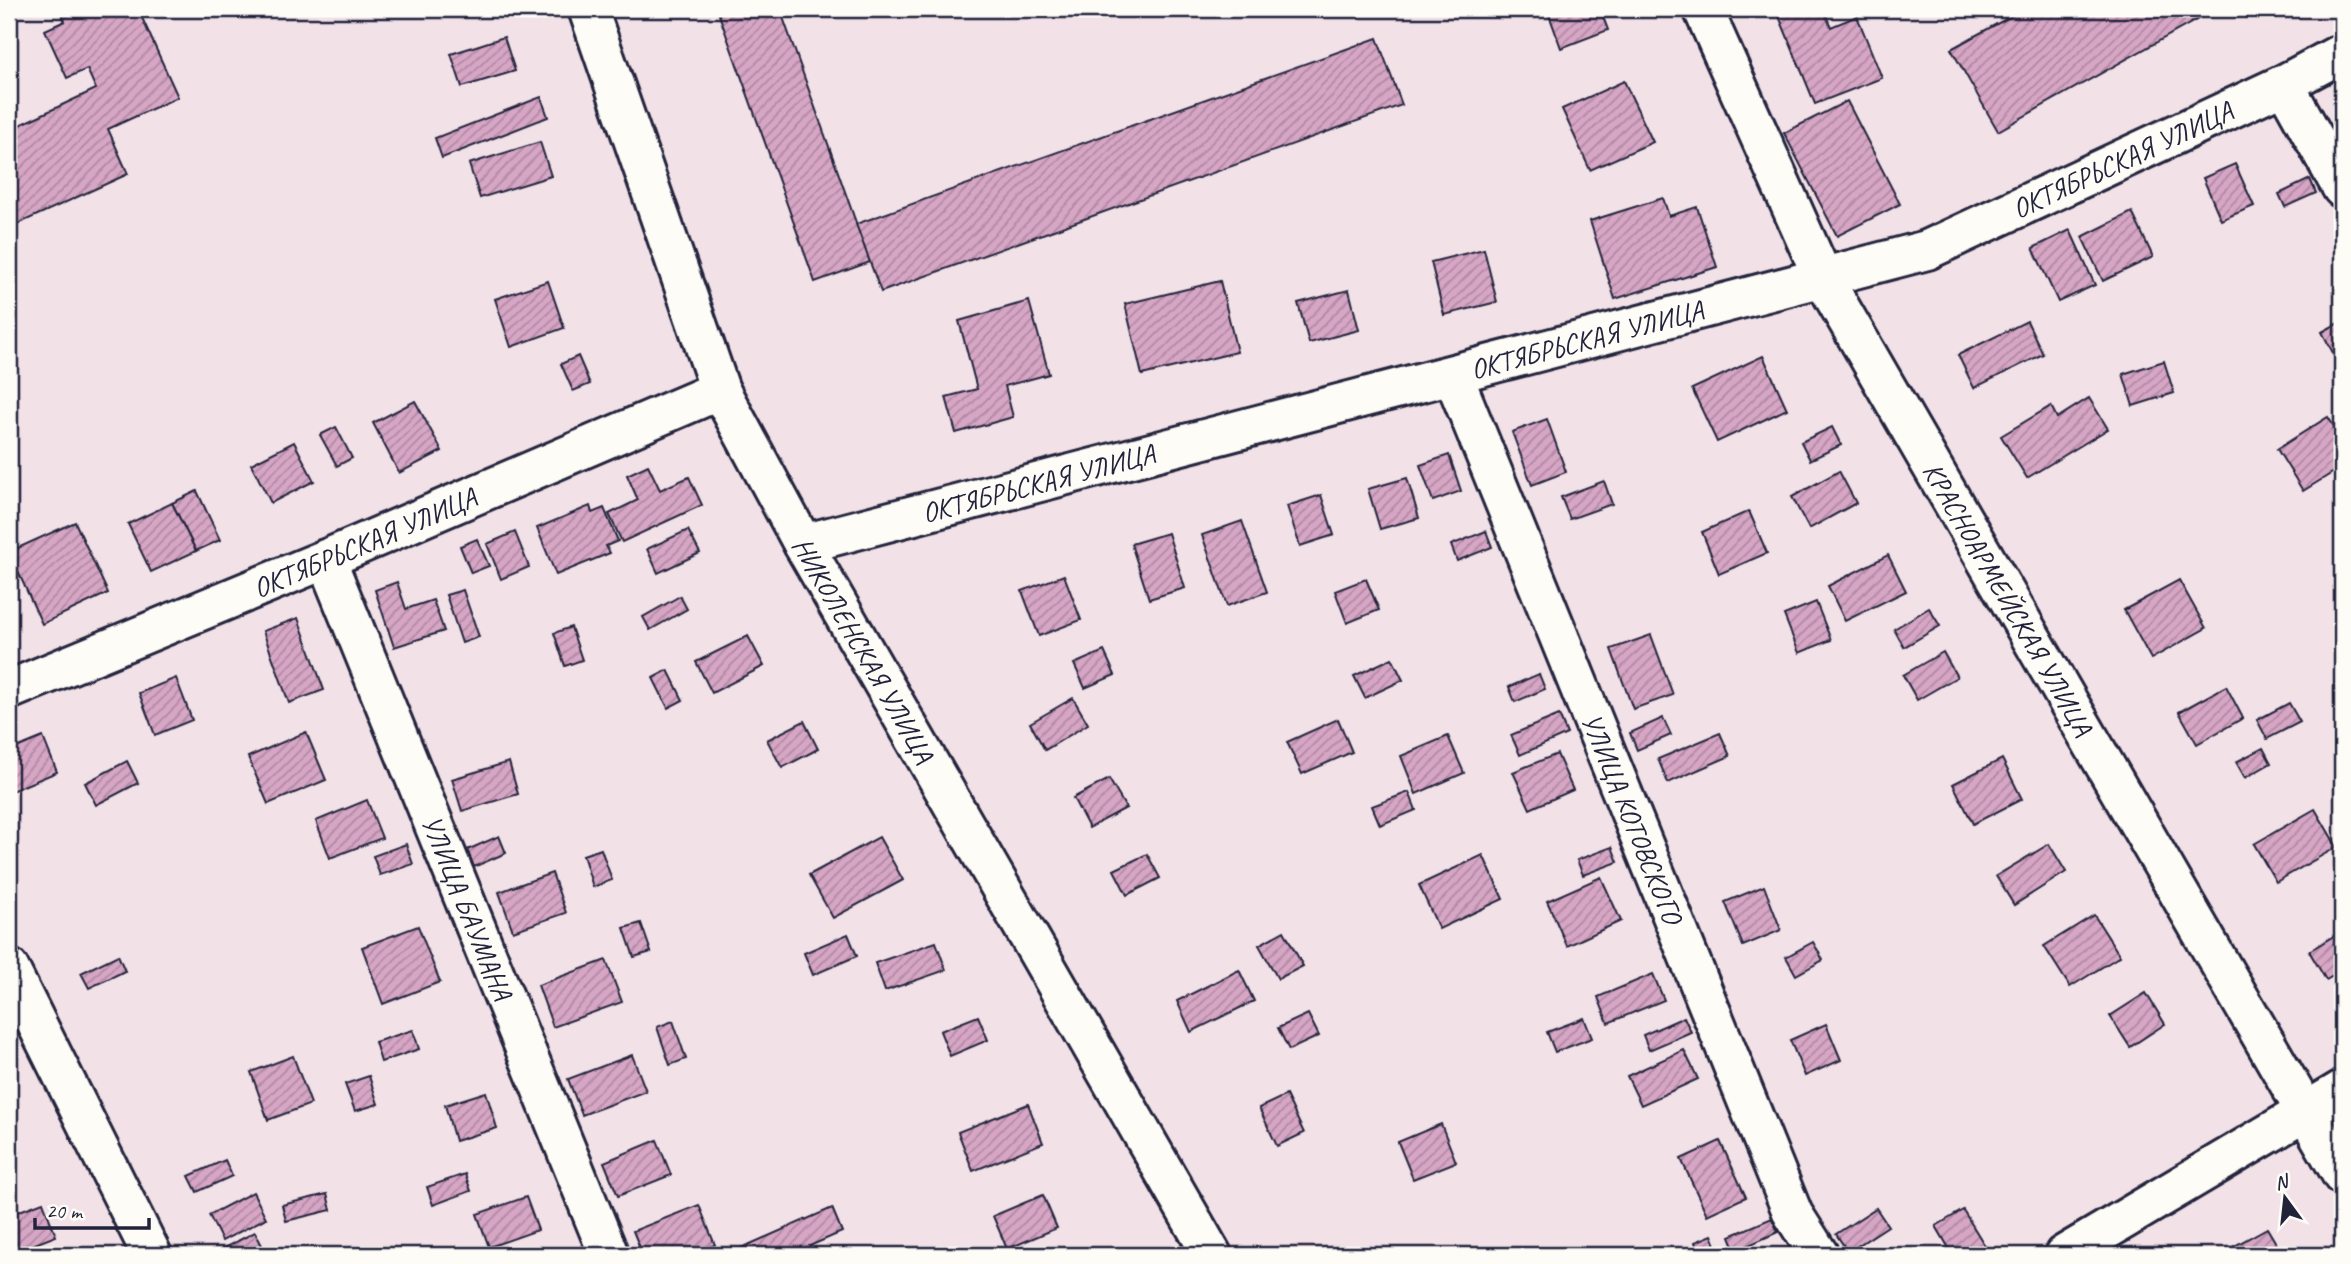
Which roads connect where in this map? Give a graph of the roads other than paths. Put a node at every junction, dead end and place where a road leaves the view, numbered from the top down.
1 (588, 9) edge
2 (1703, 9) edge
3 (2342, 53) edge
4 (2284, 84) junction
5 (2342, 188) edge
6 (1823, 278) junction
7 (1453, 375) junction
8 (720, 390) junction
9 (803, 544) junction
10 (326, 559) junction
11 (9, 690) edge
12 (9, 968) edge
13 (2342, 1090) edge
14 (2307, 1112) junction
15 (2342, 1175) edge
16 (152, 1255) edge
17 (609, 1255) edge
18 (1212, 1255) edge
19 (1819, 1255) edge
20 (2064, 1255) edge

1 - 8 street, НИКОЛЕНСКАЯ УЛИЦА
2 - 6 street, КРАСНОАРМЕЙСКАЯ УЛИЦА
3 - 4 street, ОКТЯБРЬСКАЯ УЛИЦА
4 - 5 street
4 - 6 street, ОКТЯБРЬСКАЯ УЛИЦА
6 - 7 street, ОКТЯБРЬСКАЯ УЛИЦА
6 - 14 street, КРАСНОАРМЕЙСКАЯ УЛИЦА
7 - 9 street, ОКТЯБРЬСКАЯ УЛИЦА
7 - 19 street, УЛИЦА КОТОВСКОГО
8 - 9 street, НИКОЛЕНСКАЯ УЛИЦА
8 - 10 street, ОКТЯБРЬСКАЯ УЛИЦА
9 - 18 street, НИКОЛЕНСКАЯ УЛИЦА
10 - 11 street, ОКТЯБРЬСКАЯ УЛИЦА
10 - 17 street, УЛИЦА БАУМАНА
12 - 16 street
13 - 14 street
14 - 15 street, КРАСНОАРМЕЙСКАЯ УЛИЦА
14 - 20 street

